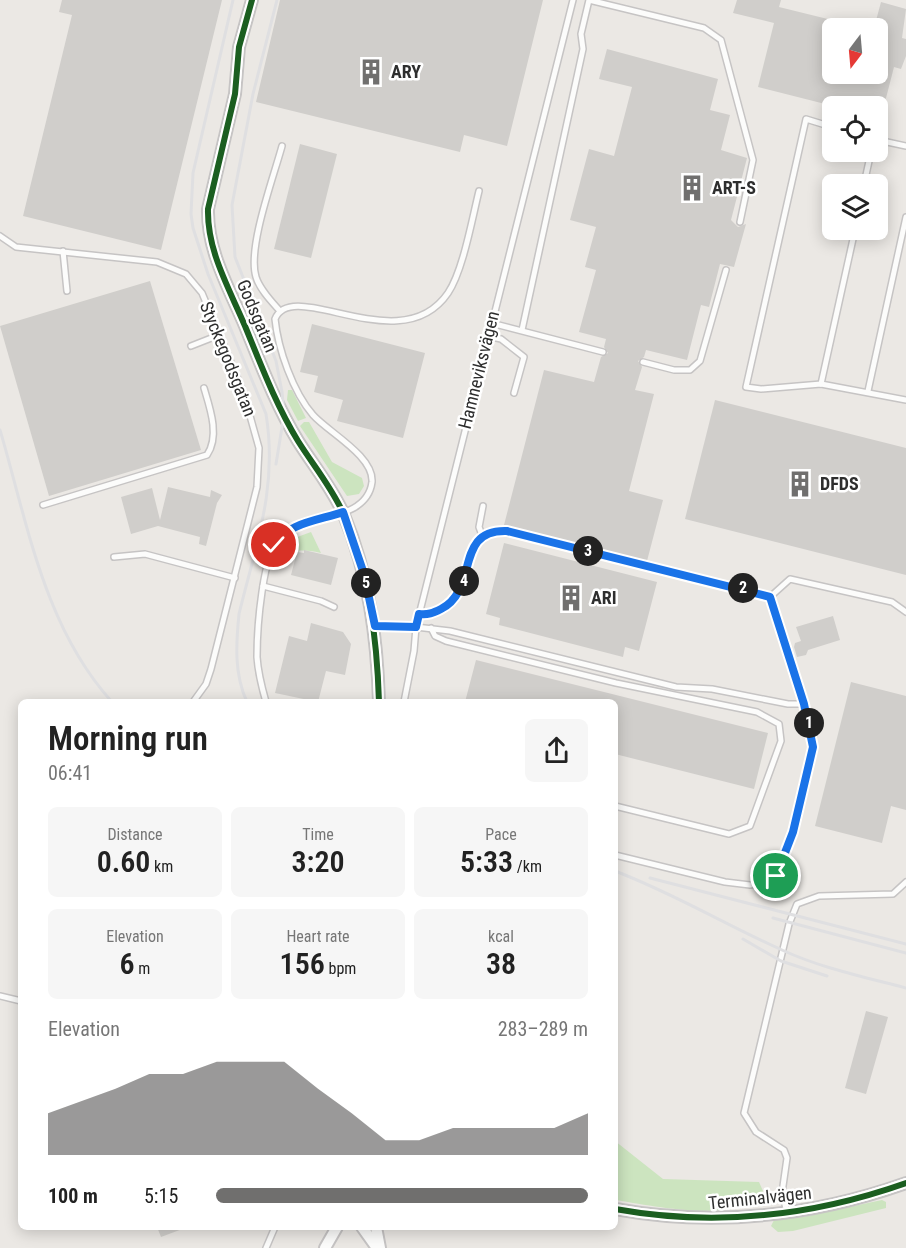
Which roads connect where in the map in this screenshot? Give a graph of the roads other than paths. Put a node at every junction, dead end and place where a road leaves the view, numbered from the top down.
1 (252, 0) edge
2 (573, 0) edge
3 (822, 124) edge
4 (888, 142) edge
5 (282, 146) dead end
6 (906, 146) edge
7 (479, 191) dead end
8 (906, 217) edge
9 (740, 222) dead end
10 (0, 236) edge
11 (853, 240) edge
12 (63, 251) junction
13 (726, 270) dead end
14 (67, 291) dead end
15 (280, 311) junction
16 (491, 323) junction
17 (522, 330) junction
18 (219, 334) junction
19 (488, 336) junction
20 (191, 346) dead end
21 (603, 352) dead end
22 (643, 362) dead end
23 (821, 384) junction
24 (204, 388) dead end
25 (868, 391) junction
26 (514, 393) dead end
27 (906, 400) edge
28 (43, 505) dead end
29 (483, 506) dead end
30 (343, 512) junction
31 (482, 535) junction
32 (114, 557) dead end
33 (235, 578) junction
34 (263, 586) junction
35 (770, 597) junction
36 (334, 608) dead end
37 (906, 612) edge
38 (419, 614) junction
39 (375, 626) junction
40 (416, 627) junction
41 (431, 628) junction
42 (195, 699) edge
43 (265, 699) edge
44 (380, 699) edge
45 (405, 699) edge
46 (804, 704) junction
47 (618, 807) edge
48 (618, 856) edge
49 (906, 882) edge
50 (0, 996) edge
51 (18, 1000) edge
52 (906, 1183) edge
53 (618, 1209) edge
54 (787, 1212) junction
55 (274, 1230) edge
56 (335, 1230) edge
57 (364, 1230) edge
58 (376, 1230) edge
59 (266, 1248) edge
60 (324, 1248) edge
61 (379, 1248) edge

1 - 30 street, Godsgatan
2 - 16 lane, Hamneviksvägen
3 - 23 lane
4 - 6 lane
5 - 15 lane
7 - 15 lane
8 - 25 lane
9 - 17 lane
10 - 12 lane, Styckegodsgatan
11 - 23 lane
12 - 14 lane
12 - 18 lane, Styckegodsgatan
13 - 22 lane
15 - 30 lane
16 - 17 lane
16 - 19 lane, Hamneviksvägen
17 - 21 lane
18 - 20 lane
18 - 33 lane, Styckegodsgatan
19 - 26 lane
19 - 38 lane, Hamneviksvägen
23 - 25 lane
24 - 28 lane
25 - 27 lane
29 - 31 lane
30 - 34 lane
30 - 39 street, Godsgatan
31 - 35 lane
31 - 38 lane
32 - 33 lane
33 - 42 lane, Styckegodsgatan
34 - 36 lane
34 - 43 lane
35 - 37 lane
35 - 46 lane
38 - 40 lane, Hamneviksvägen
39 - 40 lane
39 - 44 street
40 - 41 lane
40 - 45 lane, Hamneviksvägen
41 - 46 lane
41 - 47 lane
46 - 48 lane
49 - 54 lane
50 - 51 lane
52 - 54 street, Terminalvägen
53 - 54 street, Terminalvägen
55 - 59 lane
56 - 60 street
57 - 61 street
58 - 61 street

